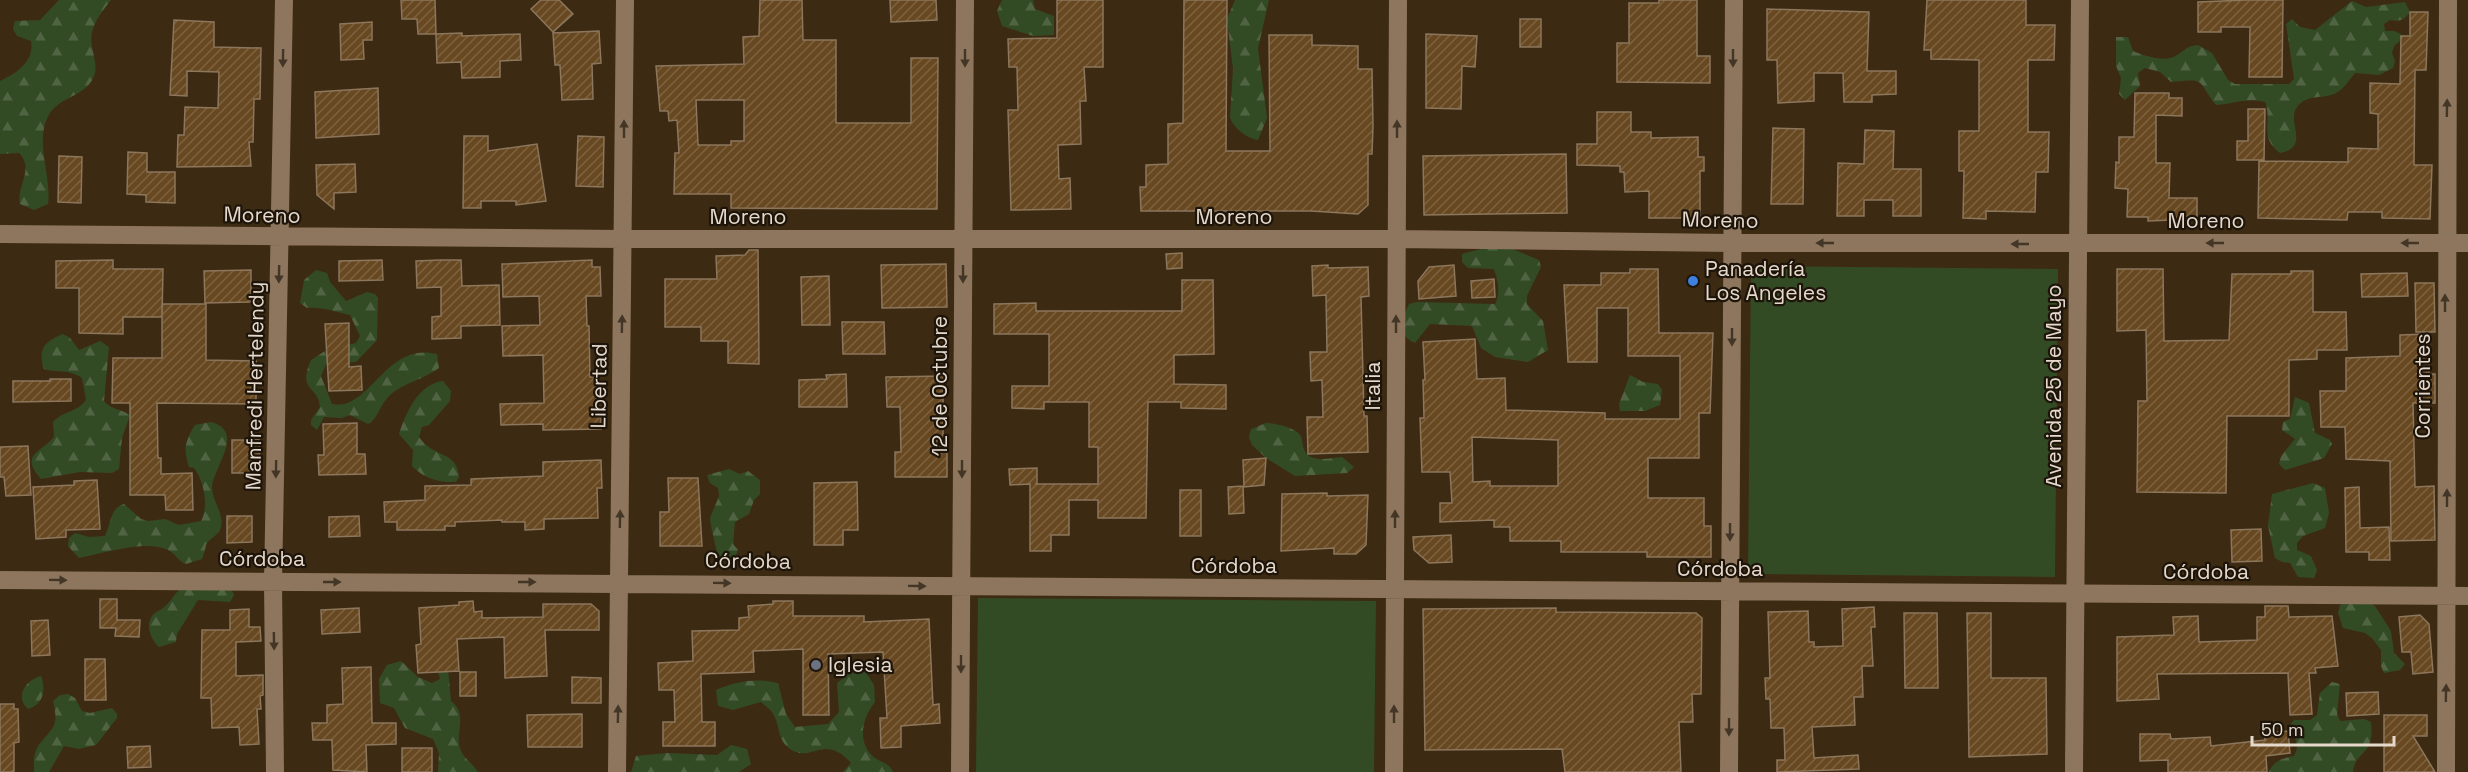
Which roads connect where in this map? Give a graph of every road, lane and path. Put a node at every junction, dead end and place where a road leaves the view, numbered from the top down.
1 (284, 0) edge
2 (625, 0) edge
3 (965, 0) edge
4 (1398, 0) edge
5 (1734, 0) edge
6 (2080, 0) edge
7 (2448, 0) edge
8 (0, 234) edge
9 (280, 238) junction
10 (624, 239) junction
11 (1397, 239) junction
12 (964, 240) junction
13 (1732, 243) junction
14 (2445, 243) junction
15 (2468, 243) edge
16 (2078, 244) junction
17 (0, 580) edge
18 (273, 582) junction
19 (619, 582) junction
20 (962, 587) junction
21 (1395, 590) junction
22 (1730, 592) junction
23 (2075, 594) junction
24 (2447, 596) junction
25 (2468, 596) edge
26 (275, 772) edge
27 (617, 772) edge
28 (960, 772) edge
29 (1394, 772) edge
30 (1729, 772) edge
31 (2074, 772) edge
32 (2445, 772) edge

1 -> 9 street, Manfredi Hertelendy
10 -> 2 street, Libertad
3 -> 12 street, 12 de Octubre
11 -> 4 street, Italia
5 -> 13 street
6 - 16 street, Avenida 25 de Mayo
14 -> 7 street, Corrientes
8 - 9 street, Moreno
9 - 10 street, Moreno
9 -> 18 street, Manfredi Hertelendy
10 - 12 street, Moreno
19 -> 10 street, Libertad
11 - 12 street, Moreno
11 - 13 street, Moreno
21 -> 11 street, Italia
12 -> 20 street, 12 de Octubre
16 -> 13 street, Moreno
13 -> 22 street
14 - 15 street, Moreno
14 -> 16 street, Moreno
24 -> 14 street, Corrientes
16 - 23 street, Avenida 25 de Mayo
17 -> 18 street, Córdoba
18 -> 19 street, Córdoba
18 -> 26 street, Manfredi Hertelendy
19 -> 20 street, Córdoba
27 -> 19 street, Libertad
20 - 21 street, Córdoba
20 -> 28 street, 12 de Octubre
21 - 22 street, Córdoba
29 -> 21 street, Italia
22 - 23 street, Córdoba
22 -> 30 street
23 - 24 street, Córdoba
23 - 31 street, Avenida 25 de Mayo
24 - 25 street, Córdoba
32 -> 24 street, Corrientes

